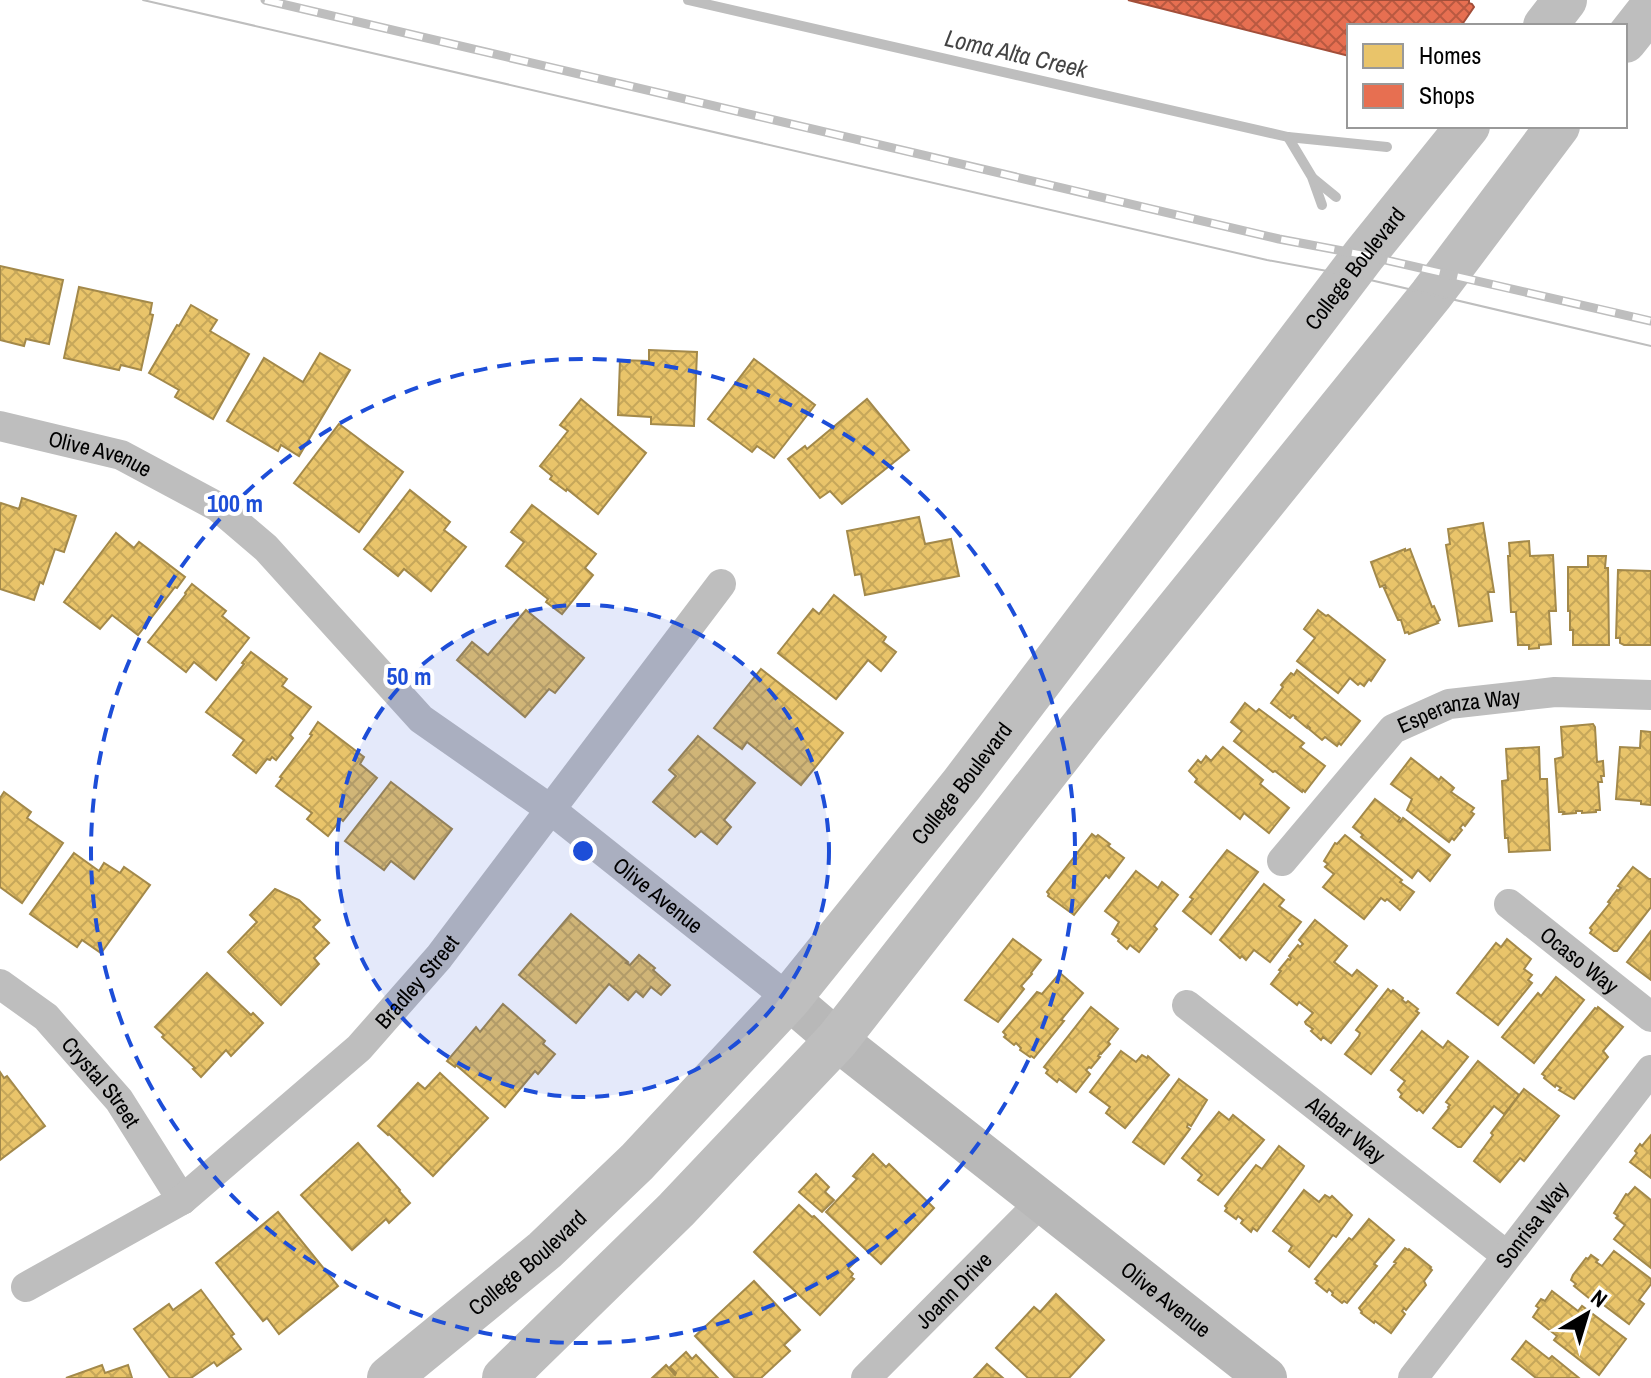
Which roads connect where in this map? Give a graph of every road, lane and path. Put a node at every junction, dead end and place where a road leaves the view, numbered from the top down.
1 (1565, 0) edge
2 (1651, 8) edge
3 (1547, 24) edge
4 (1627, 38) edge
5 (1466, 128) edge
6 (1556, 128) edge
7 (0, 426) edge
8 (721, 584) dead end
9 (1651, 695) edge
10 (550, 809) junction
11 (1282, 861) dead end
12 (1509, 904) dead end
13 (0, 984) edge
14 (789, 999) junction
15 (1187, 1005) dead end
16 (1651, 1017) edge
17 (837, 1040) junction
18 (1651, 1070) edge
19 (182, 1200) junction
20 (1042, 1201) junction
21 (1506, 1255) junction
22 (26, 1287) dead end
23 (389, 1378) edge
24 (504, 1378) edge
25 (866, 1378) edge
26 (1266, 1378) edge
27 (1413, 1378) edge

1 - 3 main road
2 - 4 main road
5 - 14 main road, College Boulevard
6 - 17 main road
7 - 10 street, Olive Avenue
8 - 10 street, Bradley Street
9 - 11 street, Esperanza Way
10 - 14 street, Olive Avenue
10 - 19 street, Bradley Street
12 - 16 street, Ocaso Way
13 - 19 street, Crystal Street
14 - 17 main road, Olive Avenue
14 - 23 main road, College Boulevard
15 - 21 street, Alabar Way
17 - 20 main road, Olive Avenue
17 - 24 main road
18 - 21 street, Sonrisa Way
19 - 22 street, Bradley Street
20 - 25 street, Joann Drive
20 - 26 main road, Olive Avenue
21 - 27 street, Sonrisa Way

